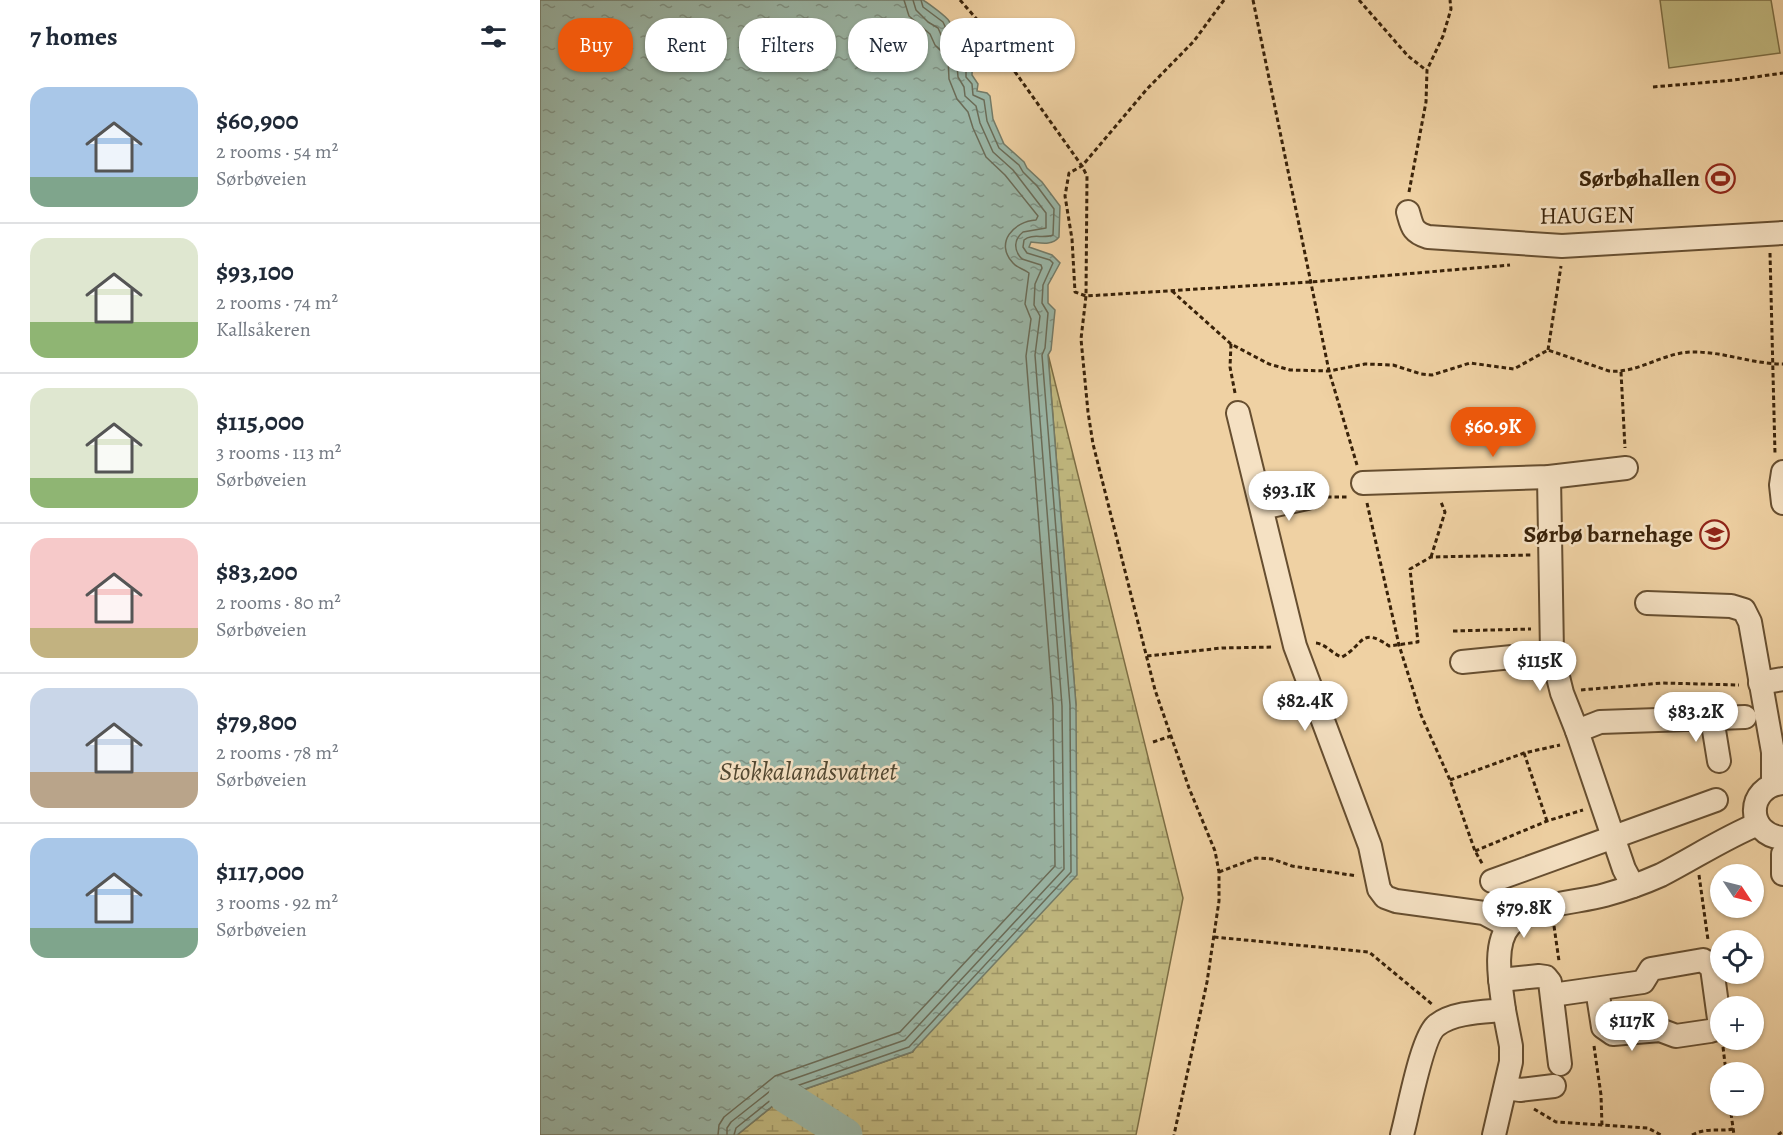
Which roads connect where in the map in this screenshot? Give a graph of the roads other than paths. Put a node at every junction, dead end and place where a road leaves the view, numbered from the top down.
1 (1408, 212) road end
2 (1780, 241) edge
3 (1238, 413) road end
4 (1779, 464) edge
5 (1626, 468) road end
6 (1549, 477) junction
7 (1364, 489) road end
8 (1307, 498) road end
9 (1783, 503) edge
10 (1262, 508) junction
11 (1647, 603) dead end
12 (1552, 653) junction
13 (1462, 662) dead end
14 (1783, 679) edge
15 (1760, 683) junction
16 (1745, 717) dead end
17 (1712, 718) junction
18 (1577, 731) junction
19 (1719, 761) dead end
20 (1778, 783) edge
21 (1716, 800) dead end
22 (1758, 824) junction
23 (1613, 838) junction
24 (1783, 838) edge
25 (1783, 854) edge
26 (1783, 874) edge
27 (1492, 881) road end
28 (1633, 886) junction
29 (1508, 926) junction
30 (1500, 980) junction
31 (1597, 989) junction
32 (1557, 995) junction
33 (1716, 996) edge
34 (1504, 1010) junction
35 (1710, 1031) edge
36 (1560, 1064) dead end
37 (1554, 1086) dead end
38 (1506, 1088) junction
39 (1402, 1135) edge
40 (1494, 1135) edge

1 - 2 street, HAUGEN
3 - 10 street
4 - 9 street
5 - 6 street
6 - 7 street
6 - 12 street
8 - 10 street
10 - 29 street
11 - 15 street
12 - 13 street
12 - 18 street
14 - 15 street
15 - 20 street
16 - 17 street
17 - 18 street
17 - 19 street
18 - 23 street
20 - 22 street
21 - 23 street
22 - 24 street
22 - 28 street
23 - 27 street
23 - 28 street
25 - 26 street
28 - 29 street
29 - 30 street
30 - 32 street
30 - 34 street
31 - 32 street
31 - 33 street
31 - 35 street
32 - 36 street
34 - 38 street
34 - 39 street
37 - 38 street
38 - 40 street

